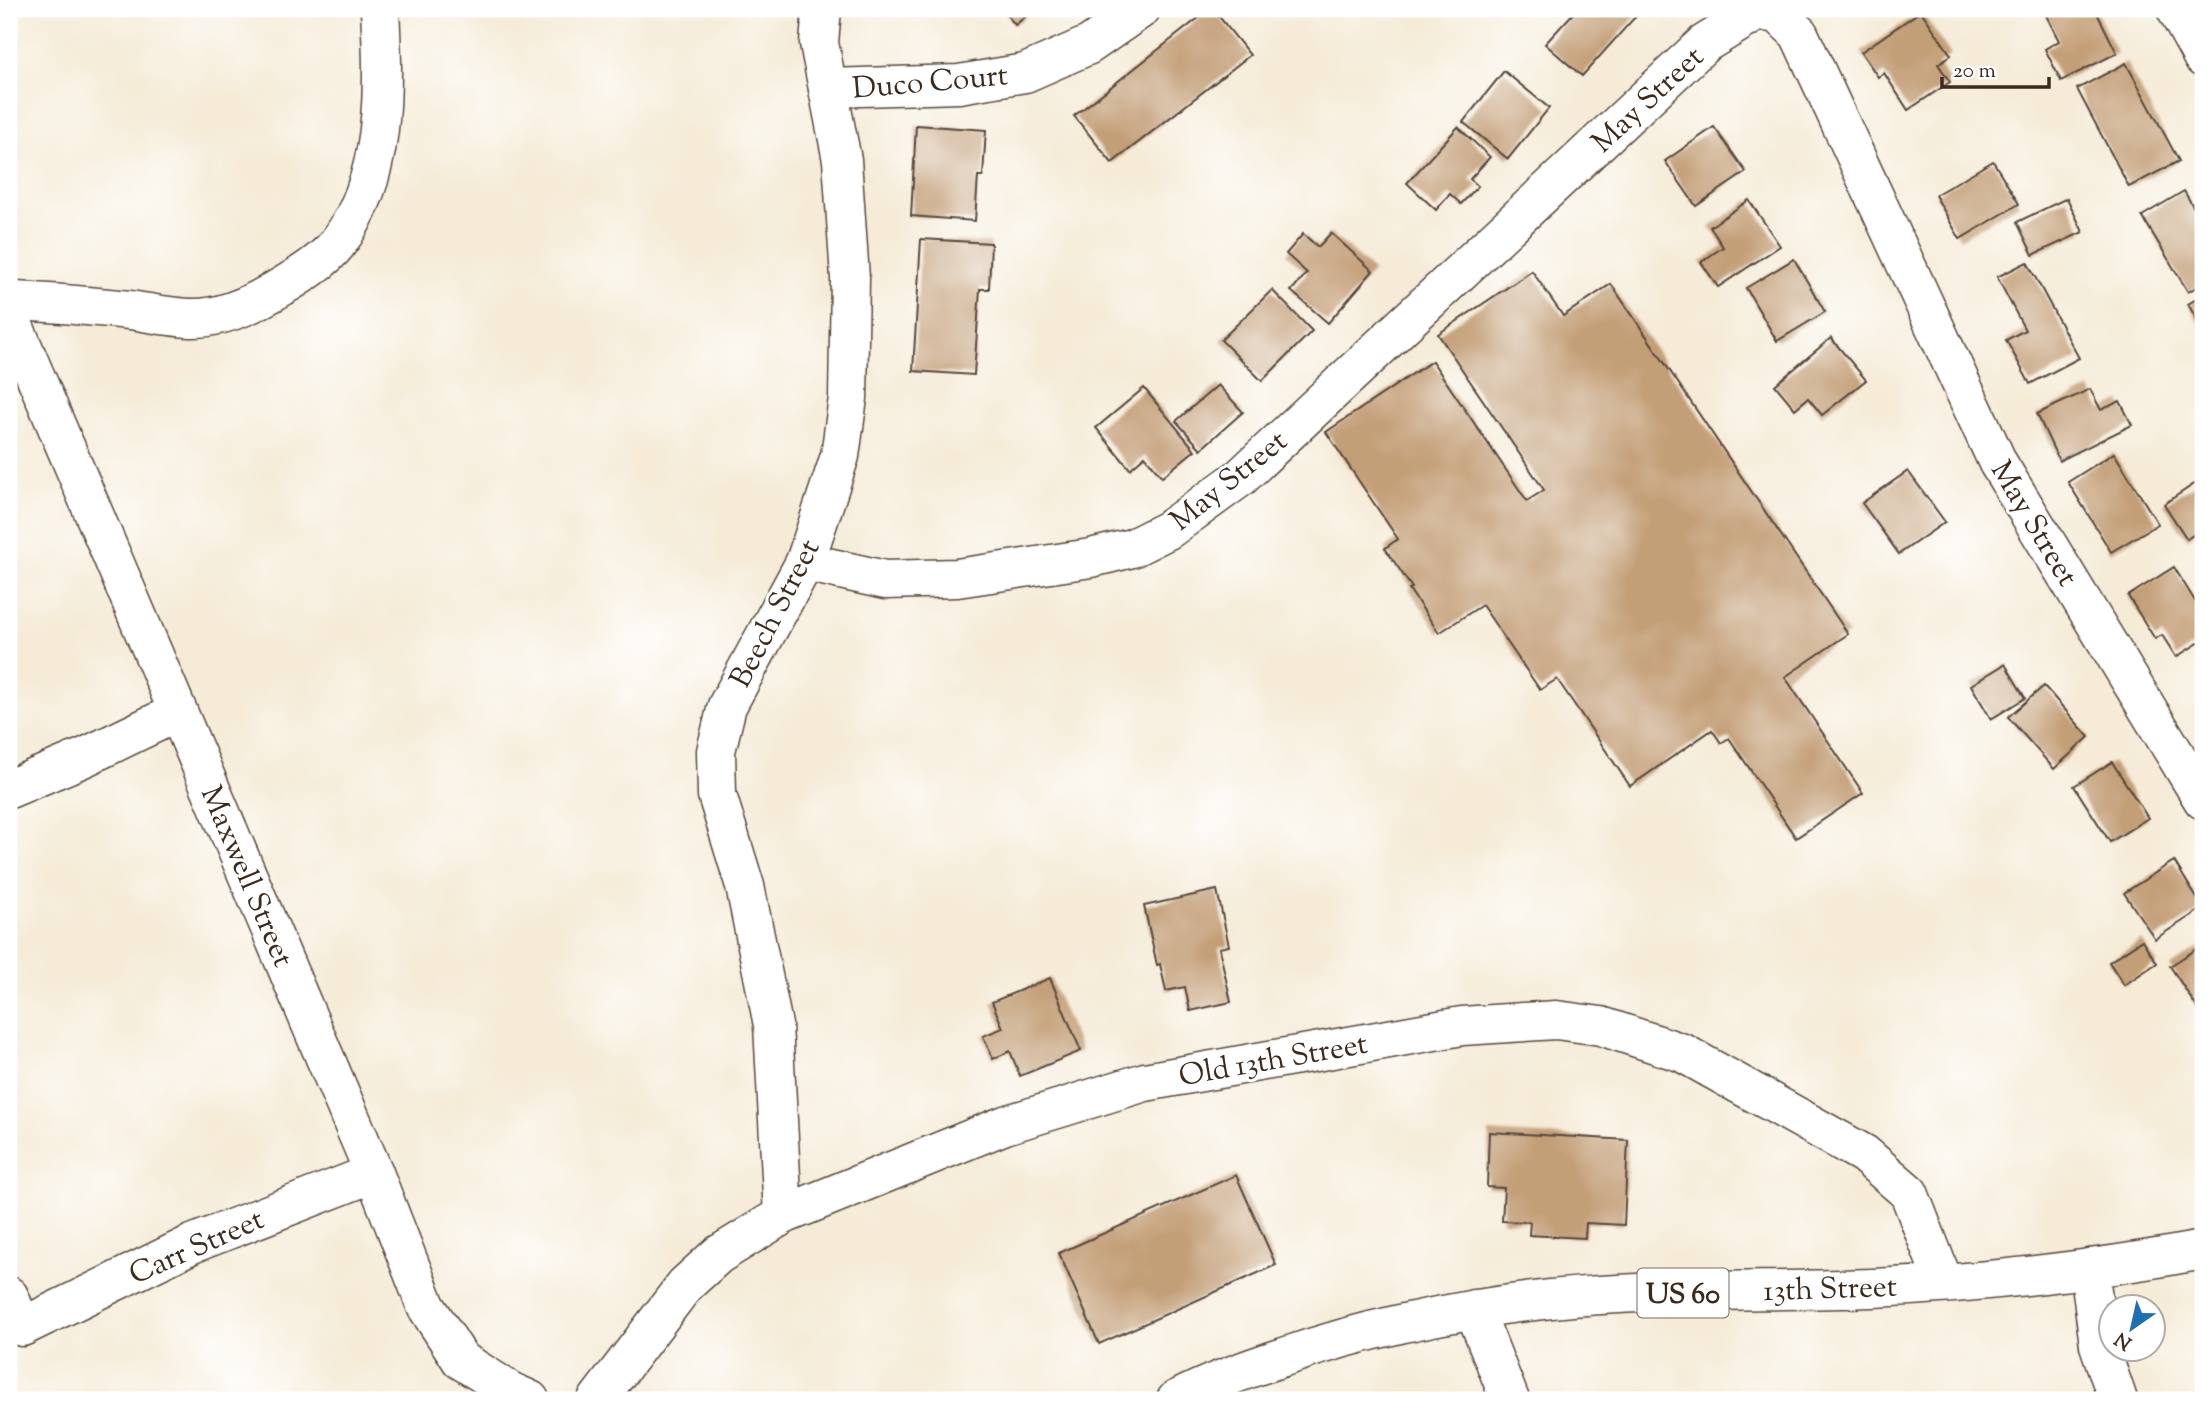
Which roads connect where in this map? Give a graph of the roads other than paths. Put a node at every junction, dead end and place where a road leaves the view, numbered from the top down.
1 (380, 9) edge
2 (822, 9) edge
3 (1141, 9) edge
4 (2176, 9) edge
5 (2203, 58) edge
6 (828, 88) junction
7 (9, 301) edge
8 (9, 314) edge
9 (805, 562) junction
10 (178, 712) junction
11 (9, 789) edge
12 (2203, 800) edge
13 (374, 1173) junction
14 (783, 1215) junction
15 (2203, 1250) edge
16 (2089, 1268) junction
17 (1944, 1283) junction
18 (1474, 1309) junction
19 (15, 1312) edge
20 (530, 1400) edge
21 (597, 1400) edge
22 (1176, 1400) edge
23 (1510, 1400) edge
24 (2118, 1400) edge

1 - 7 street
2 - 6 street, Beech Street
3 - 6 street, Duco Court
4 - 5 street
6 - 9 street, Beech Street
8 - 10 street, Maxwell Street
9 - 12 street, May Street
9 - 14 street, Beech Street
10 - 11 street
10 - 13 street, Maxwell Street
13 - 19 street, Carr Street
13 - 20 street, Maxwell Street
14 - 17 street, Old 13th Street
14 - 21 street, Old 13th Street
15 - 16 street, 13th Street / US 60
16 - 17 street, 13th Street / US 60
16 - 24 street
17 - 18 street, 13th Street / US 60
18 - 22 street, 13th Street / US 60
18 - 23 street

